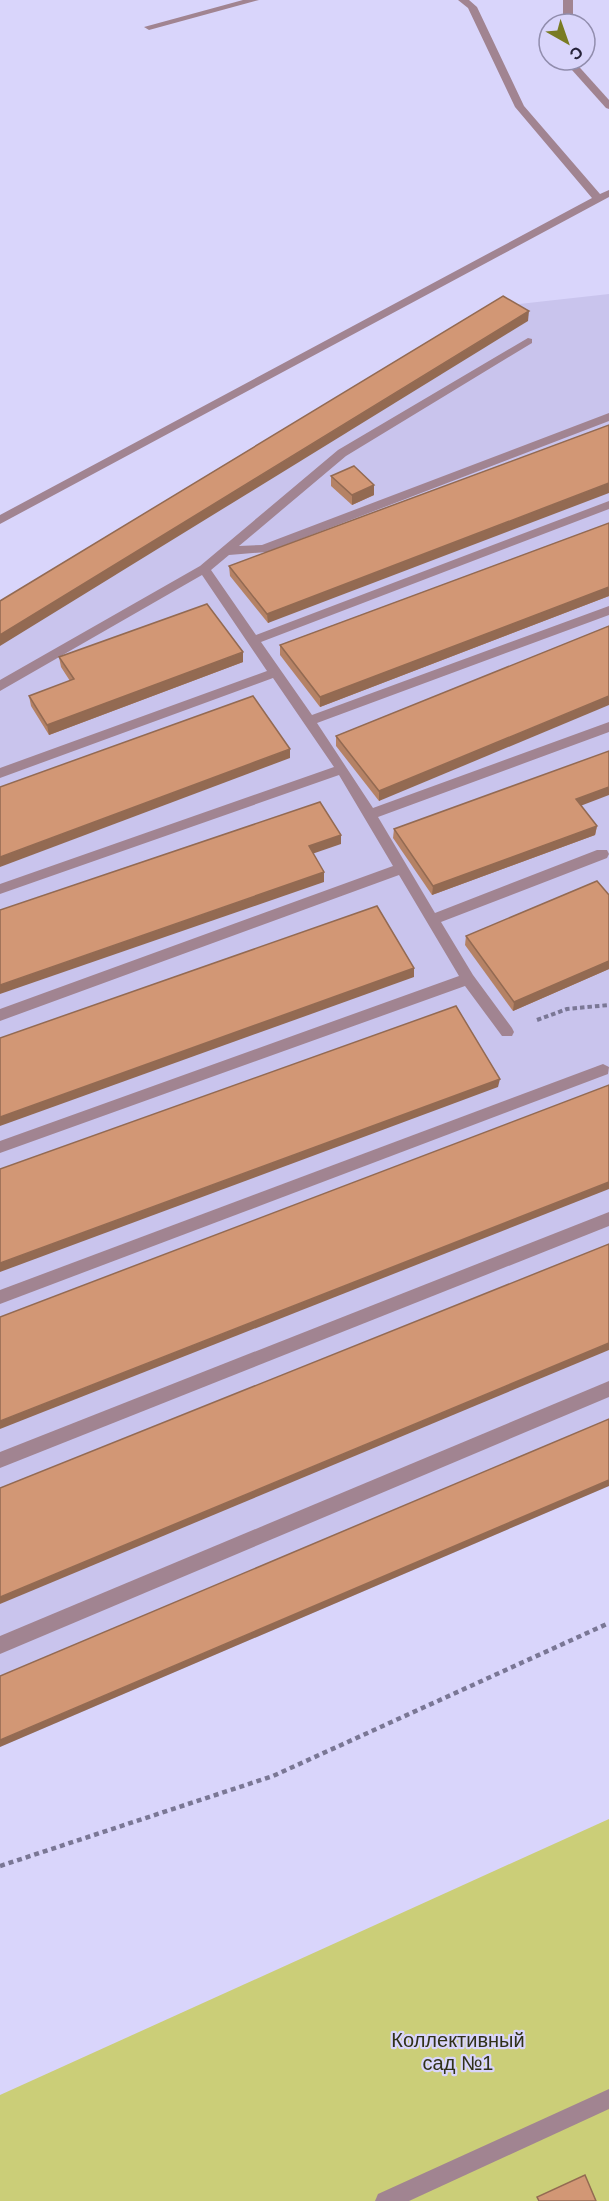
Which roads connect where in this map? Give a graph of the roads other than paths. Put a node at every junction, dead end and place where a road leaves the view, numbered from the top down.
1 (254, 0) edge
2 (462, 0) edge
3 (149, 27) dead end
4 (579, 72) edge
5 (609, 106) edge
6 (609, 193) edge
7 (598, 198) junction
8 (528, 341) dead end
9 (609, 417) edge
10 (609, 505) edge
11 (0, 520) edge
12 (225, 551) junction
13 (204, 568) junction
14 (609, 610) edge
15 (255, 640) junction
16 (277, 672) junction
17 (0, 686) edge
18 (310, 721) junction
19 (609, 727) edge
20 (342, 769) junction
21 (0, 773) edge
22 (369, 815) junction
23 (602, 854) dead end
24 (400, 869) junction
25 (0, 889) edge
26 (431, 920) junction
27 (468, 980) junction
28 (0, 1015) edge
29 (507, 1032) road end
30 (603, 1070) dead end
31 (0, 1147) edge
32 (609, 1219) edge
33 (0, 1297) edge
34 (609, 1389) edge
35 (0, 1460) edge
36 (0, 1645) edge
37 (609, 2099) edge
38 (384, 2201) edge

1 - 3 lane
2 - 7 lane
4 - 5 lane
6 - 7 lane
7 - 11 lane
8 - 12 lane
9 - 12 lane
10 - 15 lane
12 - 13 lane
13 - 15 lane
13 - 17 lane
14 - 18 lane
15 - 16 lane
16 - 18 lane
16 - 21 lane
18 - 20 lane
19 - 22 lane
20 - 22 lane
20 - 25 lane
22 - 24 lane
23 - 26 lane
24 - 26 lane
24 - 28 lane
26 - 27 lane
27 - 29 lane
27 - 31 lane
30 - 33 lane
32 - 35 lane
34 - 36 lane
37 - 38 lane

